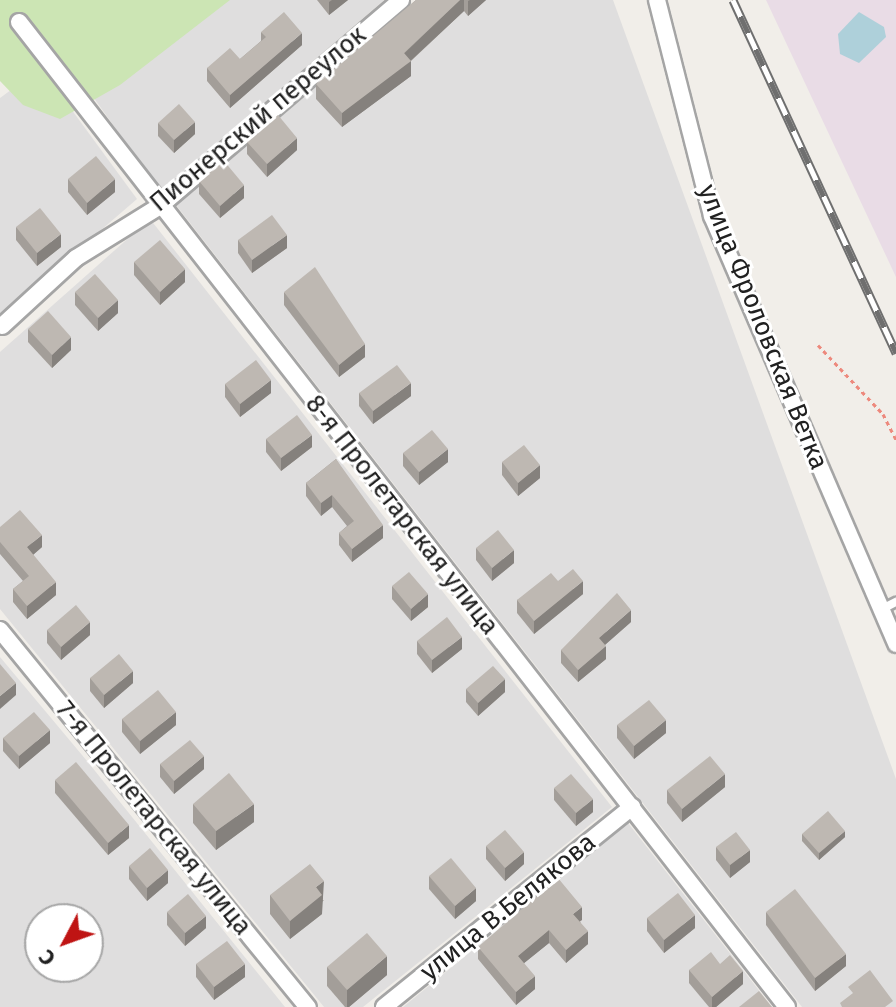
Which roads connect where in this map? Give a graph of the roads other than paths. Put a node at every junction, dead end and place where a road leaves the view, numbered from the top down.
1 (401, 0) edge
2 (657, 0) edge
3 (19, 22) dead end
4 (160, 206) junction
5 (2, 326) edge
6 (888, 606) edge
7 (0, 630) edge
8 (896, 644) edge
9 (632, 807) junction
10 (308, 1007) edge
11 (384, 1007) edge
12 (787, 1007) edge

1 - 4 street, Пионерский переулок
2 - 6 street, улица Фроловская Ветка
3 - 4 street, 8-я Пролетарская улица
4 - 5 street, Пионерский переулок
4 - 9 street, 8-я Пролетарская улица
6 - 8 street, улица Фроловская Ветка
7 - 10 street, 7-я Пролетарская улица
9 - 11 street, улица В.Белякова
9 - 12 street, 8-я Пролетарская улица

